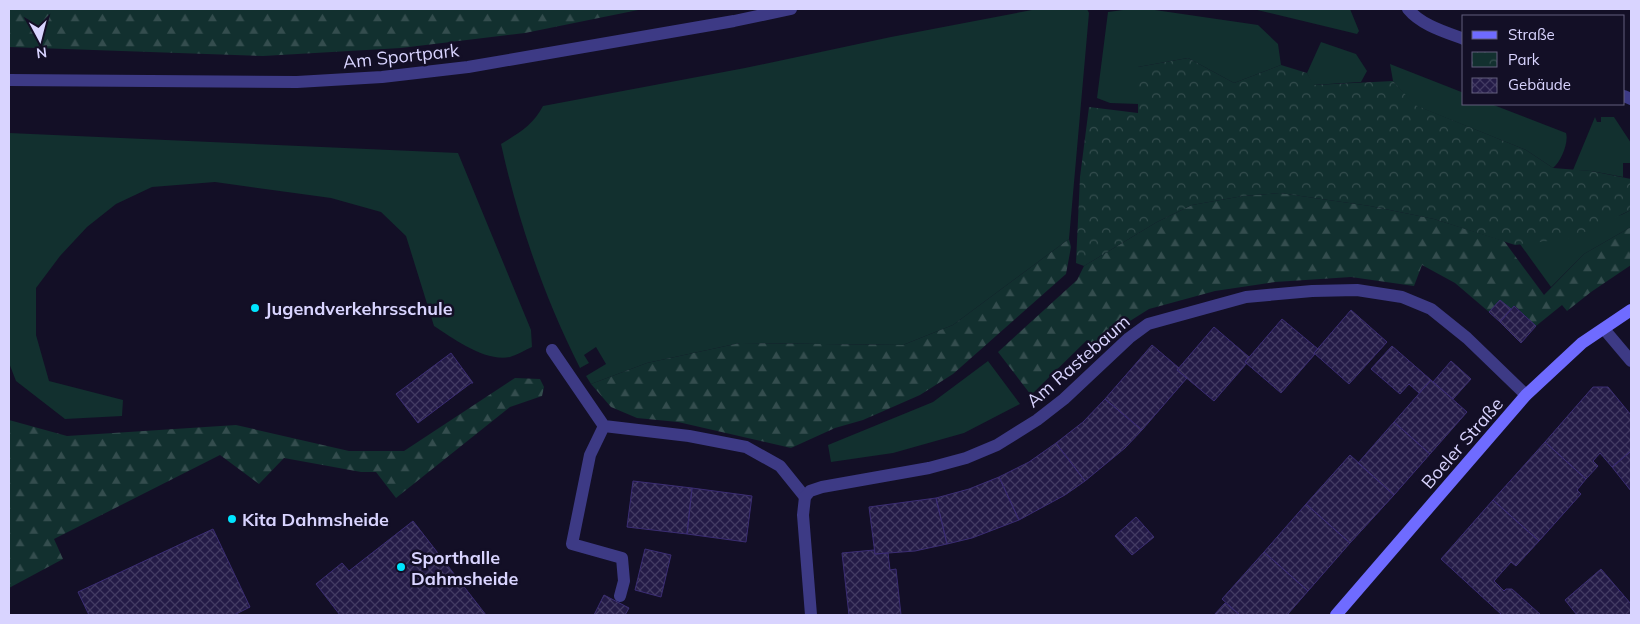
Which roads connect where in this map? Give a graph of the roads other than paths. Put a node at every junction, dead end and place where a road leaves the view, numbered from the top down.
1 (791, 9) edge
2 (1408, 9) edge
3 (1462, 38) edge
4 (9, 80) edge
5 (1631, 310) edge
6 (1604, 329) junction
7 (552, 350) dead end
8 (1631, 361) edge
9 (1526, 395) junction
10 (604, 426) junction
11 (805, 497) junction
12 (620, 596) dead end
13 (811, 615) edge
14 (1336, 615) edge

1 - 4 street, Am Sportpark
2 - 3 street
5 - 6 street, Boeler Straße
6 - 8 street
6 - 9 street, Boeler Straße
7 - 10 street
9 - 11 street, Am Rastebaum
9 - 14 street, Boeler Straße
10 - 11 street
10 - 12 street
11 - 13 street

